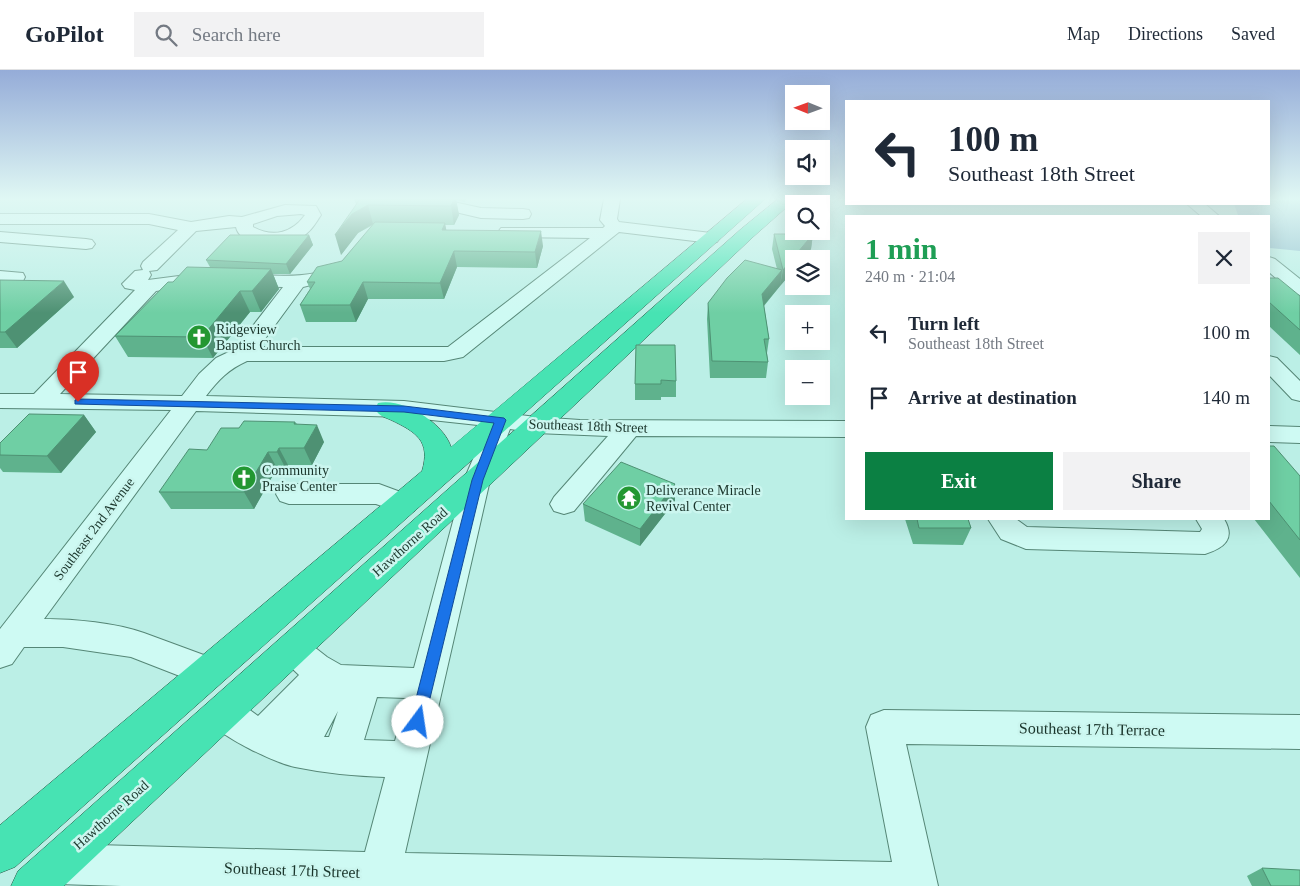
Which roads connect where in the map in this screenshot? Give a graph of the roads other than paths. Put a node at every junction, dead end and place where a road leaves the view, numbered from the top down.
1 (12, 237) edge
2 (181, 237) edge
3 (603, 237) edge
4 (704, 237) edge
5 (746, 237) edge
6 (711, 238) joint
7 (86, 244) dead end
8 (351, 257) edge
9 (1270, 264) edge
10 (147, 276) junction
11 (297, 282) junction
12 (1300, 289) edge
13 (243, 354) junction
14 (1270, 364) edge
15 (1300, 394) edge
16 (0, 401) edge
17 (41, 401) junction
18 (188, 403) junction
19 (386, 408) junction
20 (501, 420) junction
21 (536, 425) junction
22 (629, 428) junction
23 (845, 429) edge
24 (1270, 434) edge
25 (1300, 434) edge
26 (434, 478) junction
27 (477, 480) junction
28 (289, 494) dead end
29 (404, 504) junction
30 (564, 504) dead end
31 (1002, 520) edge
32 (1211, 520) edge
33 (8, 643) edge
34 (293, 649) junction
35 (208, 672) junction
36 (342, 678) junction
37 (427, 684) junction
38 (224, 712) junction
39 (1300, 732) edge
40 (262, 736) junction
41 (296, 750) junction
42 (340, 757) junction
43 (408, 759) junction
44 (0, 852) edge
45 (46, 875) edge
46 (378, 879) edge
47 (917, 884) edge

1 - 7 street
2 - 10 street
3 - 13 street
4 - 6 street
5 - 21 highway, Hawthorne Road
6 - 20 highway
8 - 11 street
9 - 12 street
10 - 11 street
10 - 17 street
11 - 13 street
13 - 18 street, Southeast 2nd Avenue
14 - 15 street
16 - 17 street, Southeast 18th Street
17 - 18 street, Southeast 18th Street
18 - 19 street, Southeast 18th Street
18 - 33 street, Southeast 2nd Avenue
19 - 20 street, Southeast 18th Street
19 - 26 highway
20 - 21 street, Southeast 18th Street
20 - 26 highway
20 - 27 street
21 - 22 street, Southeast 18th Street
21 - 27 highway, Hawthorne Road
22 - 23 street, Southeast 18th Street
22 - 30 street
24 - 25 street
26 - 29 highway
27 - 34 highway, Hawthorne Road
27 - 37 street
28 - 29 street
29 - 35 highway
31 - 32 street
33 - 35 street
34 - 36 street
34 - 38 highway, Hawthorne Road
35 - 44 highway
36 - 37 street
36 - 40 street
36 - 41 street
36 - 42 street
37 - 43 street
38 - 40 street
38 - 45 highway, Hawthorne Road
39 - 47 street, Southeast 17th Terrace
40 - 41 street
41 - 42 street
42 - 43 street
43 - 46 street
45 - 46 street, Southeast 17th Street
46 - 47 street, Southeast 17th Street

